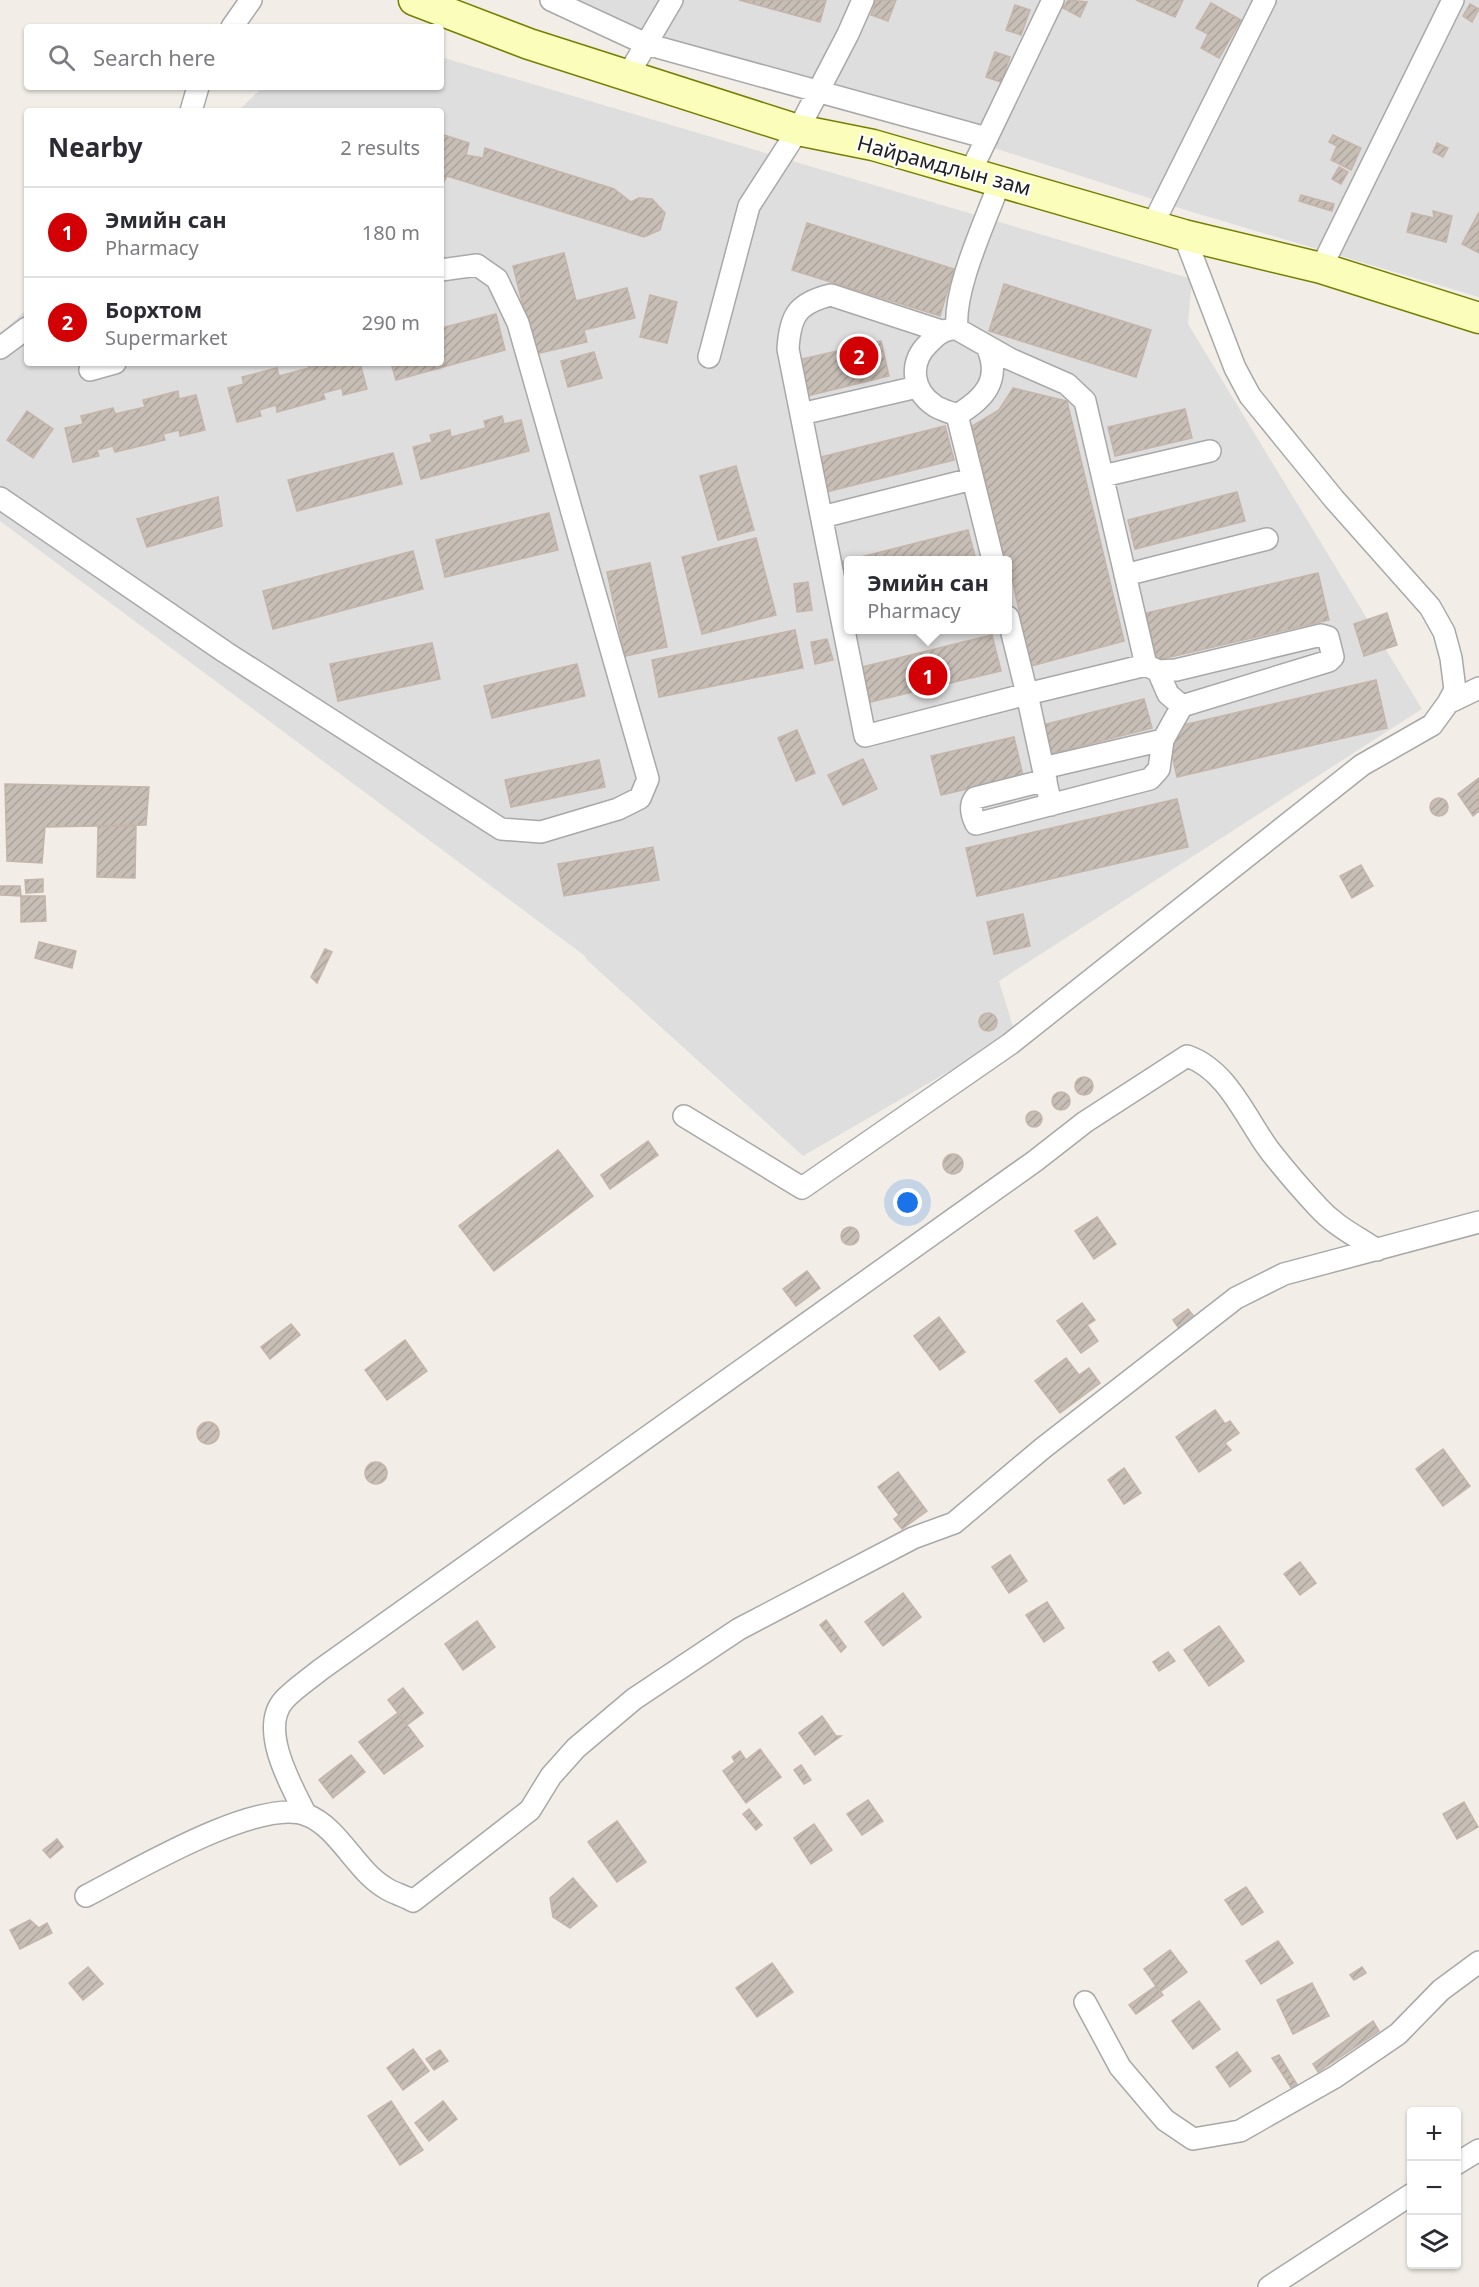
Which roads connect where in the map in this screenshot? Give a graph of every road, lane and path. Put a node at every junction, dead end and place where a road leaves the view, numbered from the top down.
1 (251, 0) edge
2 (414, 0) edge
3 (551, 0) edge
4 (672, 0) edge
5 (863, 0) edge
6 (1053, 0) edge
7 (1265, 0) edge
8 (1453, 0) edge
9 (234, 24) edge
10 (646, 44) junction
11 (628, 75) junction
12 (197, 90) edge
13 (818, 90) junction
14 (192, 108) edge
15 (798, 130) junction
16 (987, 138) junction
17 (970, 173) junction
18 (1000, 181) junction
19 (1152, 226) junction
20 (1184, 235) junction
21 (1321, 268) junction
22 (444, 270) edge
23 (1479, 318) edge
24 (24, 330) edge
25 (949, 330) junction
26 (987, 347) junction
27 (0, 348) edge
28 (709, 357) dead end
29 (104, 366) edge
30 (90, 370) dead end
31 (917, 387) junction
32 (801, 414) junction
33 (957, 415) junction
34 (1210, 451) dead end
35 (1103, 476) junction
36 (972, 479) junction
37 (0, 498) edge
38 (822, 517) junction
39 (1267, 539) dead end
40 (992, 556) edge
41 (1125, 575) junction
42 (844, 612) edge
43 (1012, 633) edge
44 (848, 634) edge
45 (1152, 668) junction
46 (1479, 688) edge
47 (1027, 694) junction
48 (1448, 703) junction
49 (1182, 706) junction
50 (1163, 740) junction
51 (1045, 774) junction
52 (1051, 805) junction
53 (684, 1116) dead end
54 (1479, 1222) edge
55 (1444, 1231) junction
56 (1479, 1238) edge
57 (1377, 1250) junction
58 (306, 1815) junction
59 (86, 1896) dead end
60 (1479, 1962) edge
61 (1085, 2002) dead end
62 (1479, 2150) edge
63 (1461, 2161) edge
64 (1407, 2197) edge
65 (1269, 2287) edge

1 - 9 street
2 - 11 main road, Найрамдлын зам
3 - 10 street
4 - 10 street
5 - 13 street
6 - 16 street
7 - 19 street
8 - 21 street
10 - 11 street
10 - 13 street
11 - 15 main road, Найрамдлын зам
12 - 14 street
13 - 15 street
13 - 16 street
15 - 17 main road, Найрамдлын зам
15 - 28 street
16 - 17 street
17 - 18 main road, Найрамдлын зам
18 - 19 main road, Найрамдлын зам
18 - 25 street
19 - 20 main road, Найрамдлын зам
20 - 21 main road, Найрамдлын зам
20 - 48 street
21 - 23 main road, Найрамдлын зам
22 - 37 street
24 - 27 street
25 - 26 street
25 - 31 street
25 - 32 street
26 - 33 street
26 - 35 street
29 - 30 street
31 - 32 street
31 - 33 street
32 - 38 street
33 - 36 street
34 - 35 street
35 - 41 street
36 - 38 street
36 - 40 street
38 - 42 street
39 - 41 street
41 - 45 street
43 - 47 street
44 - 47 street
45 - 47 street
45 - 49 street
45 - 49 street
46 - 48 street
47 - 51 street
48 - 53 street
49 - 50 street
50 - 51 street
50 - 52 street
51 - 52 street
51 - 52 street
54 - 55 street
55 - 56 street
55 - 57 street
57 - 58 street
57 - 58 street
58 - 59 street
60 - 61 street
62 - 63 street
64 - 65 street

